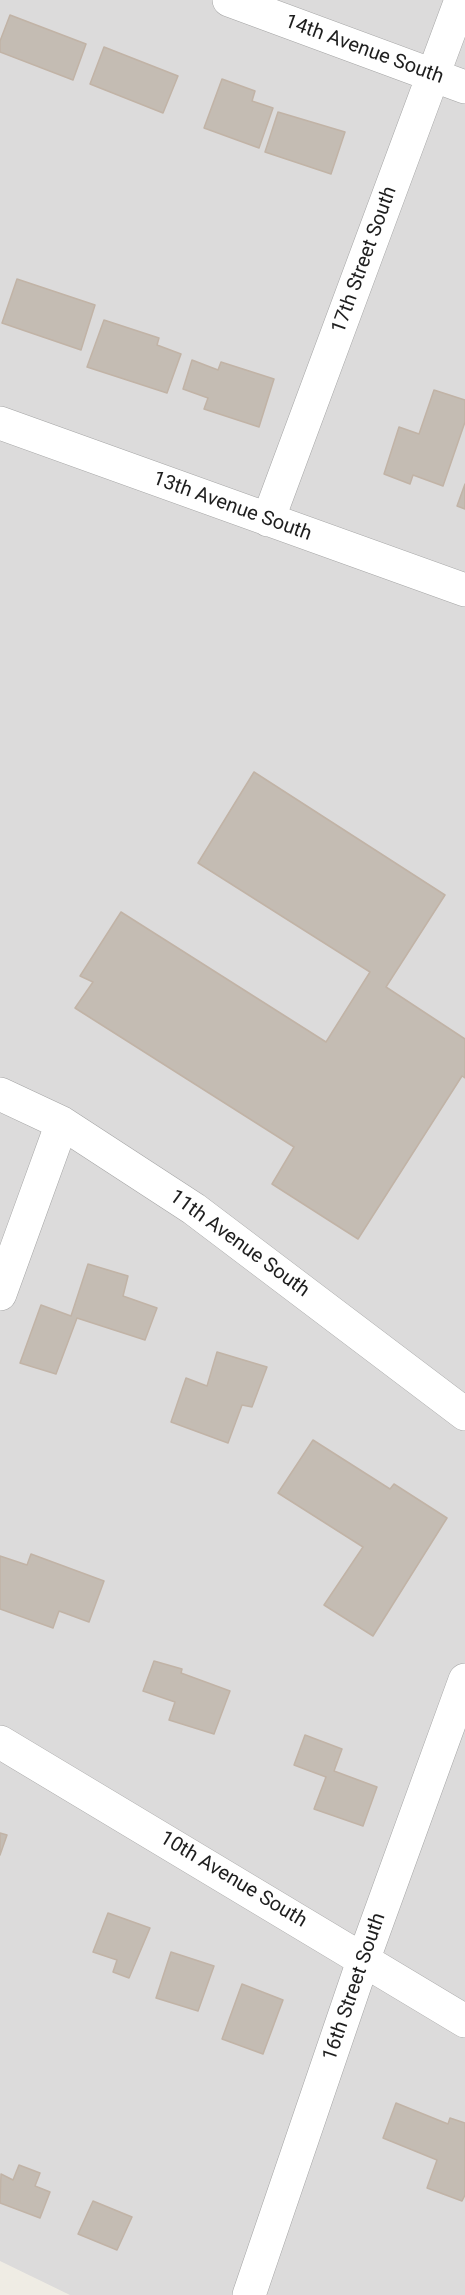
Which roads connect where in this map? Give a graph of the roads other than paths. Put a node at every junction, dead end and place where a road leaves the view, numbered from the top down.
1 (229, 0) edge
2 (462, 0) edge
3 (433, 76) junction
4 (465, 87) edge
5 (0, 423) edge
6 (268, 520) junction
7 (465, 590) edge
8 (0, 1094) edge
9 (62, 1123) junction
10 (0, 1294) edge
11 (465, 1414) edge
12 (465, 1680) edge
13 (0, 1742) edge
14 (364, 1958) junction
15 (465, 2021) edge
16 (249, 2295) edge

1 - 3 street, 14th Avenue South
2 - 3 street, 17th Street South
3 - 4 street, 14th Avenue South
3 - 6 street, 17th Street South
5 - 6 street, 13th Avenue South
6 - 7 street, 13th Avenue South
8 - 9 street, 11th Avenue South
9 - 10 street
9 - 11 street, 11th Avenue South
12 - 14 street, 16th Street South
13 - 14 street, 10th Avenue South
14 - 15 street, 10th Avenue South
14 - 16 street, 16th Street South

